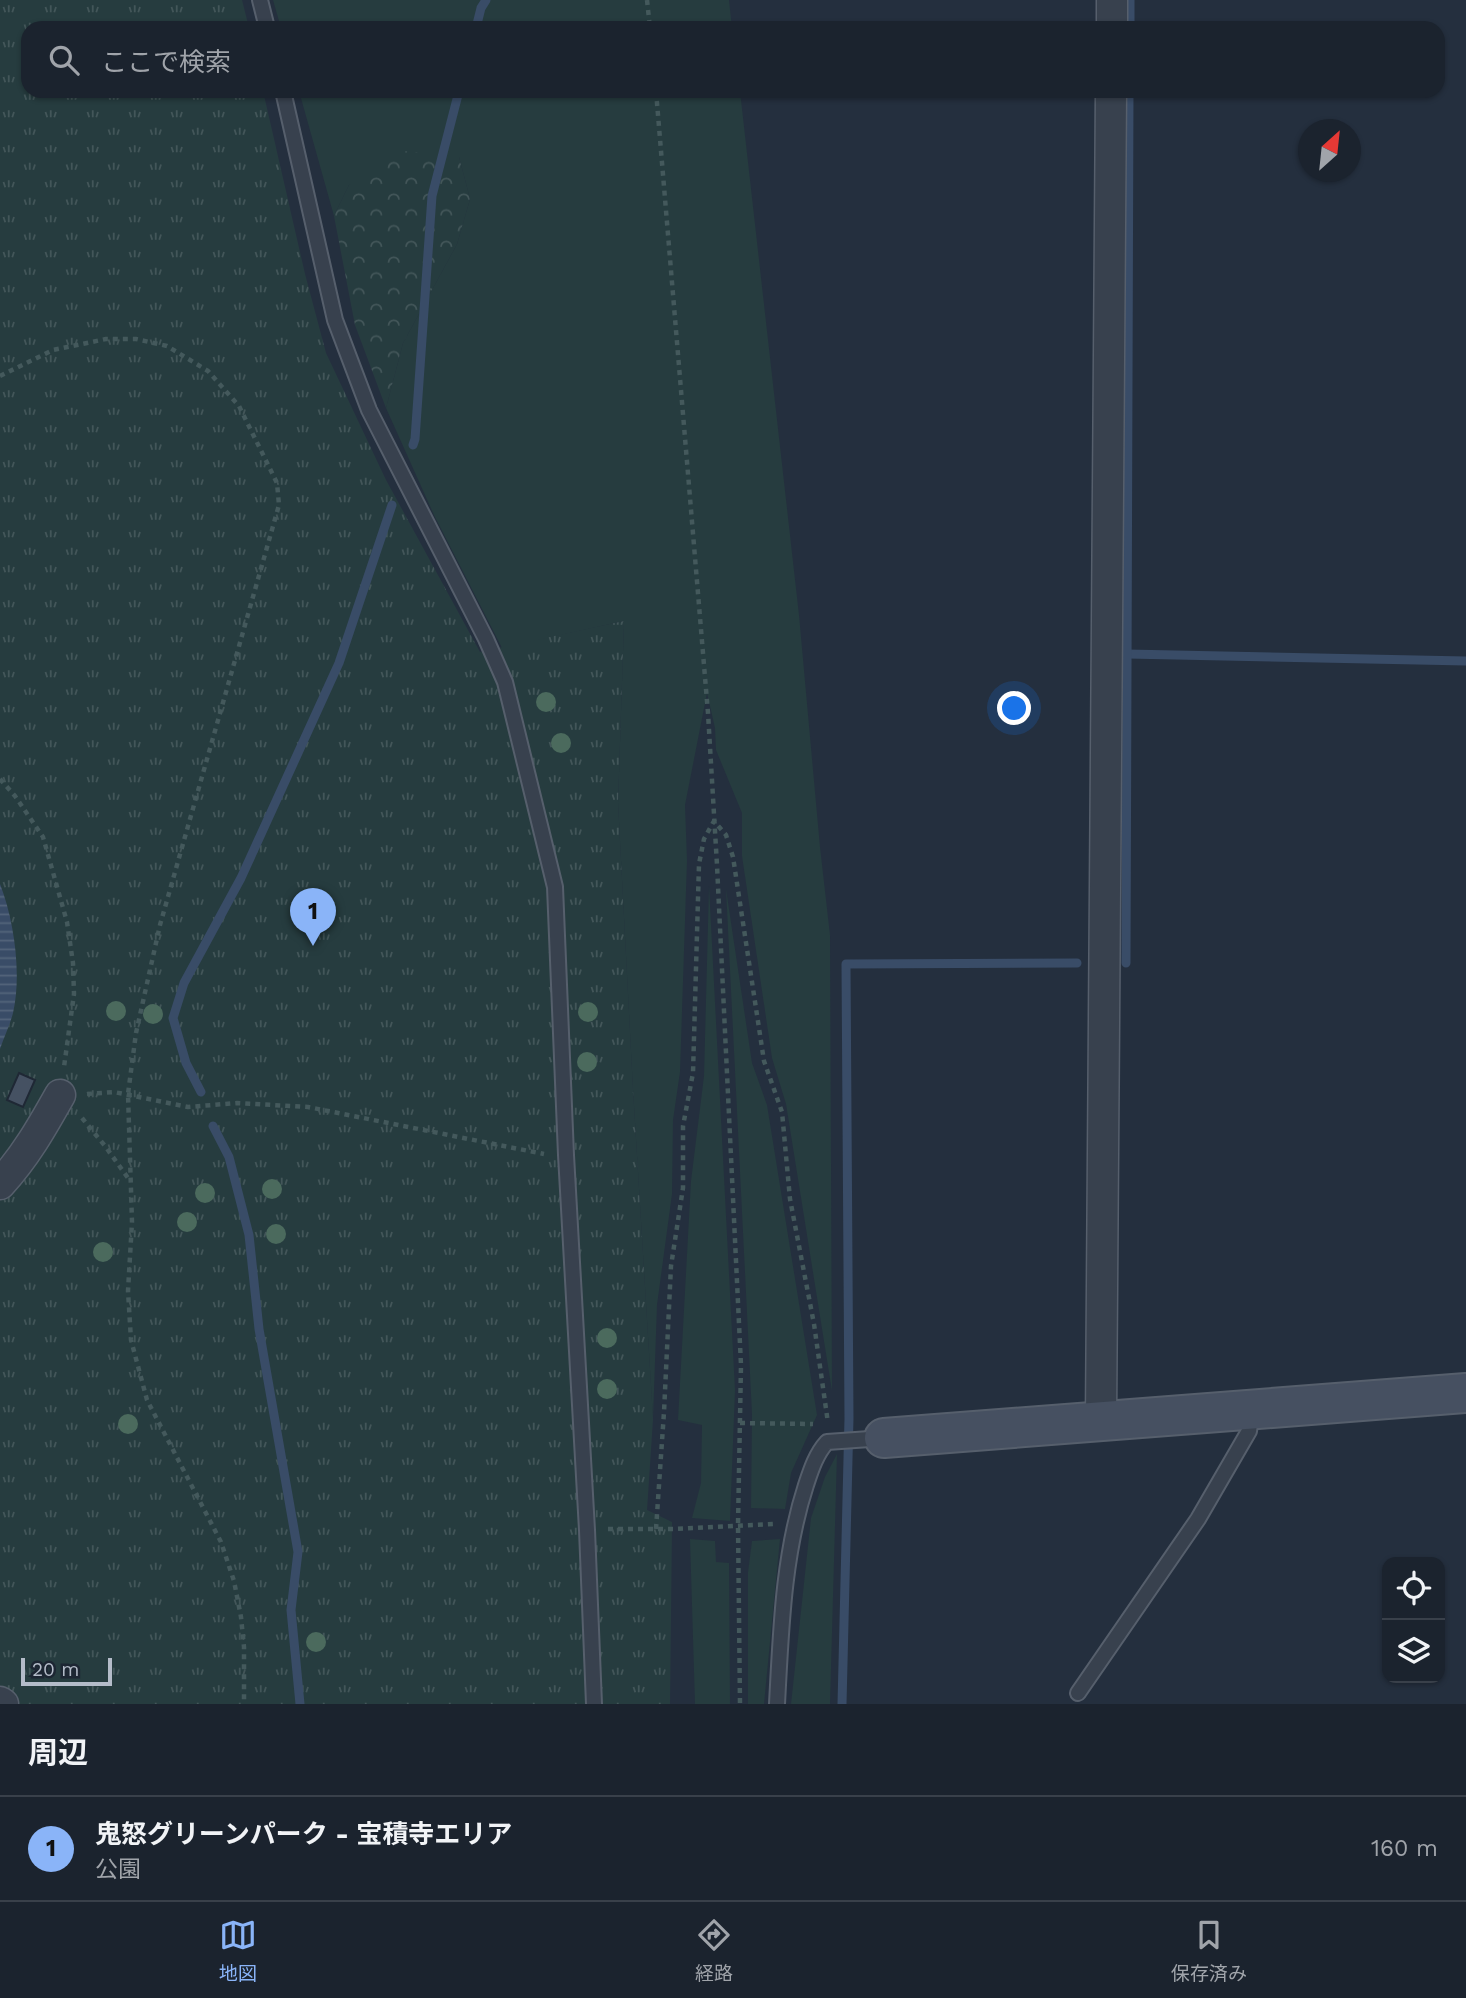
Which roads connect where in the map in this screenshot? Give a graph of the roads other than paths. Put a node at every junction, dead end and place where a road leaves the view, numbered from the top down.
1 (260, 0) edge
2 (1112, 0) edge
3 (265, 21) edge
4 (1112, 21) edge
5 (285, 98) edge
6 (1111, 98) edge
7 (60, 1095) road end
8 (0, 1184) edge
9 (1466, 1393) edge
10 (1252, 1409) junction
11 (1101, 1420) junction
12 (876, 1439) joint
13 (1078, 1693) dead end
14 (594, 1704) edge
15 (777, 1704) edge

1 - 3 lane
2 - 4 street
5 - 14 lane
6 - 11 street
7 - 8 street
9 - 10 street
10 - 11 street
10 - 13 lane
11 - 12 street
12 - 15 lane

